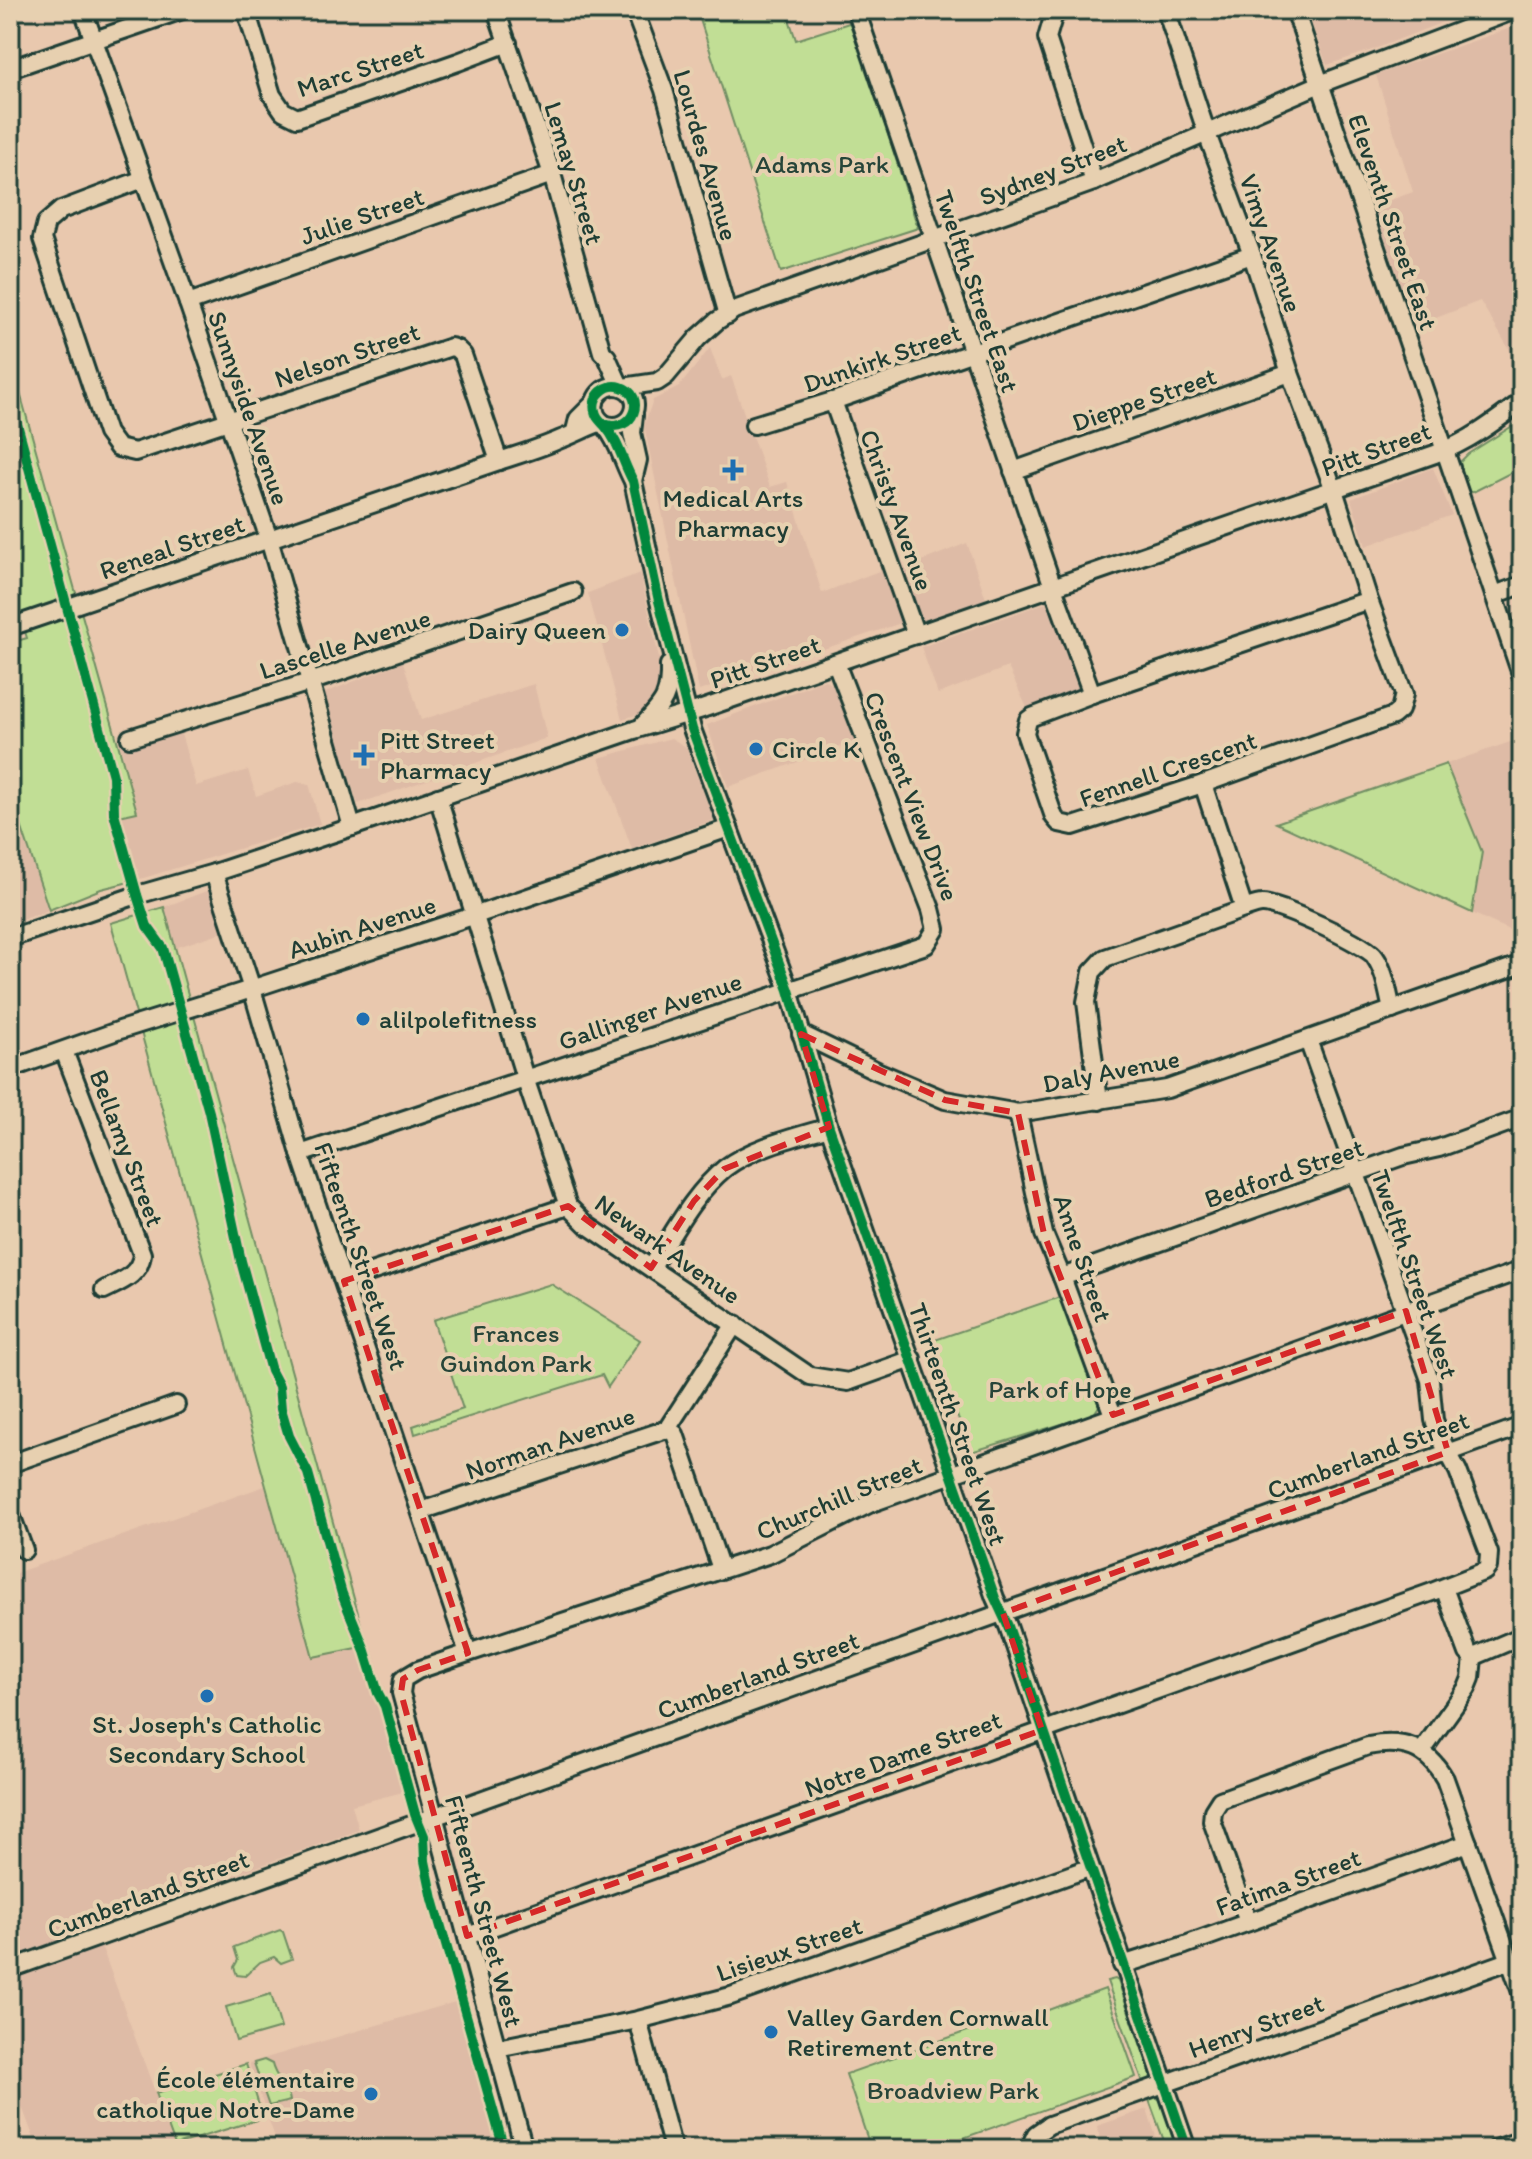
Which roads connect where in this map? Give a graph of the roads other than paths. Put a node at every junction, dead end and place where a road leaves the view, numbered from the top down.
1 (83, 10) edge
2 (182, 10) edge
3 (246, 10) edge
4 (496, 10) edge
5 (634, 10) edge
6 (856, 10) edge
7 (1065, 10) edge
8 (1166, 10) edge
9 (1295, 10) edge
10 (1515, 10) edge
11 (94, 41) junction
12 (508, 43) junction
13 (10, 69) edge
14 (1320, 84) junction
15 (1207, 134) junction
16 (552, 174) junction
17 (143, 179) junction
18 (1094, 182) junction
19 (935, 239) junction
20 (1252, 255) junction
21 (188, 303) junction
22 (728, 315) junction
23 (602, 352) junction
24 (972, 352) junction
25 (1290, 373) junction
26 (619, 383) junction
27 (597, 398) junction
28 (833, 401) junction
29 (1522, 401) edge
30 (634, 415) junction
31 (229, 420) junction
32 (603, 423) junction
33 (754, 425) dead end
34 (575, 431) junction
35 (1447, 450) junction
36 (499, 461) junction
37 (1013, 471) junction
38 (633, 481) junction
39 (1334, 490) junction
40 (269, 539) junction
41 (1522, 585) edge
42 (1053, 587) junction
43 (573, 592) dead end
44 (1494, 595) junction
45 (1369, 600) junction
46 (10, 627) edge
47 (668, 635) junction
48 (916, 635) junction
49 (836, 663) junction
50 (1522, 677) edge
51 (310, 682) junction
52 (1092, 694) junction
53 (688, 713) junction
54 (642, 727) junction
55 (130, 738) dead end
56 (1203, 784) junction
57 (438, 797) junction
58 (352, 827) junction
59 (729, 828) junction
60 (214, 873) junction
61 (1244, 909) junction
62 (476, 915) junction
63 (10, 938) edge
64 (1522, 964) edge
65 (252, 989) junction
66 (789, 990) junction
67 (1392, 1010) junction
68 (801, 1034) junction
69 (1308, 1040) junction
70 (64, 1051) junction
71 (10, 1069) edge
72 (525, 1078) junction
73 (1099, 1101) junction
74 (1018, 1113) junction
75 (1522, 1118) edge
76 (829, 1127) junction
77 (300, 1154) junction
78 (1356, 1173) junction
79 (568, 1206) junction
80 (651, 1268) junction
81 (1522, 1270) edge
82 (1062, 1277) junction
83 (344, 1281) junction
84 (104, 1290) dead end
85 (1406, 1311) junction
86 (735, 1324) junction
87 (912, 1359) junction
88 (176, 1405) dead end
89 (1113, 1415) junction
90 (1522, 1426) edge
91 (667, 1429) junction
92 (1448, 1452) junction
93 (10, 1464) edge
94 (952, 1474) junction
95 (421, 1511) junction
96 (10, 1512) edge
97 (24, 1550) dead end
98 (1488, 1567) joint
99 (721, 1569) junction
100 (1444, 1588) junction
101 (1002, 1614) junction
102 (1522, 1636) edge
103 (468, 1653) junction
104 (1473, 1657) junction
105 (402, 1685) joint
106 (1042, 1730) junction
107 (1422, 1751) junction
108 (433, 1817) junction
109 (1468, 1843) junction
110 (1089, 1868) junction
111 (1248, 1922) junction
112 (467, 1936) junction
113 (1509, 1961) junction
114 (1122, 1965) junction
115 (10, 1969) edge
116 (1522, 1995) edge
117 (638, 2020) junction
118 (497, 2048) junction
119 (1165, 2084) junction
120 (1522, 2140) edge
121 (524, 2149) edge
122 (673, 2149) edge
123 (1029, 2149) edge
124 (1187, 2149) edge
125 (1496, 2149) edge

1 - 11 street, Sunnyside Avenue
2 - 11 street
3 - 12 street, Marc Street
4 - 12 street, Lemay Street
5 - 22 street, Lourdes Avenue
6 - 19 street, Twelfth Street East
7 - 18 street
8 - 15 street, Vimy Avenue
9 - 14 street, Eleventh Street East
10 - 14 street, Sydney Street
11 - 13 street
11 - 17 street, Sunnyside Avenue
12 - 16 street, Lemay Street
14 - 15 street, Sydney Street
14 - 35 street, Eleventh Street East
15 - 18 street, Sydney Street
15 - 20 street, Vimy Avenue
16 - 21 street, Julie Street
16 - 23 street, Lemay Street
17 - 21 street, Sunnyside Avenue
17 - 31 street
18 - 19 street, Sydney Street
19 - 22 street, Sydney Street
19 - 24 street, Twelfth Street East
20 - 24 street, Dunkirk Street
20 - 25 street, Vimy Avenue
21 - 31 street, Sunnyside Avenue
22 - 26 street, Sydney Street
23 - 26 street, Lemay Street
23 - 27 street, Lemay Street
24 - 28 street, Dunkirk Street
24 - 37 street, Twelfth Street East
25 - 37 street, Dieppe Street
25 - 39 street, Vimy Avenue
26 - 27 street
26 - 30 street
27 - 32 street
27 - 34 street
28 - 33 street, Dunkirk Street
28 - 48 street, Christy Avenue
29 - 35 street, Pitt Street
30 - 32 street
30 - 38 street
31 - 36 street, Nelson Street
31 - 40 street, Sunnyside Avenue
32 - 34 street, Reneal Street
32 - 38 street
34 - 36 street, Reneal Street
35 - 39 street, Pitt Street
35 - 44 street, Eleventh Street East
36 - 40 street, Reneal Street
37 - 42 street, Twelfth Street East
38 - 47 street
39 - 42 street, Pitt Street
39 - 45 street, Fennell Crescent
40 - 46 street, Reneal Street
40 - 51 street, Sunnyside Avenue
41 - 44 street
42 - 48 street, Pitt Street
42 - 52 street
43 - 51 street, Lascelle Avenue
44 - 50 street, Eleventh Street East
45 - 52 street, Fennell Crescent
45 - 56 street, Fennell Crescent
47 - 53 street, Thirteenth Street West
47 - 54 street
48 - 49 street, Pitt Street
49 - 53 street, Pitt Street
49 - 66 street, Crescent View Drive
51 - 55 street, Lascelle Avenue
51 - 58 street, Sunnyside Avenue
52 - 56 street, Fennell Crescent
53 - 54 street, Pitt Street
53 - 59 street, Thirteenth Street West
54 - 57 street, Pitt Street
56 - 61 street
57 - 58 street, Pitt Street
57 - 62 street
58 - 60 street, Pitt Street
59 - 62 street, Aubin Avenue
59 - 66 street, Thirteenth Street West
60 - 63 street, Pitt Street
60 - 65 street, Fifteenth Street West
61 - 67 street
61 - 73 street
62 - 65 street, Aubin Avenue
62 - 72 street
64 - 67 street, Daly Avenue
65 - 70 street, Aubin Avenue
65 - 77 street, Fifteenth Street West
66 - 68 street, Thirteenth Street West
66 - 72 street, Gallinger Avenue
67 - 69 street, Daly Avenue
68 - 74 street, Daly Avenue
68 - 76 street, Thirteenth Street West
69 - 73 street, Daly Avenue
69 - 78 street, Twelfth Street West
70 - 71 street, Aubin Avenue
70 - 84 street, Bellamy Street
72 - 77 street, Gallinger Avenue
72 - 79 street
73 - 74 street, Daly Avenue
74 - 82 street, Anne Street
75 - 78 street, Bedford Street
76 - 80 street
76 - 87 street, Thirteenth Street West
77 - 83 street, Fifteenth Street West
78 - 82 street, Bedford Street
78 - 85 street, Twelfth Street West
79 - 80 street, Newark Avenue
79 - 83 street, Newark Avenue
80 - 86 street, Newark Avenue
81 - 85 street, Churchill Street
82 - 89 street, Anne Street
83 - 95 street, Fifteenth Street West
85 - 89 street, Churchill Street
85 - 92 street, Twelfth Street West
86 - 87 street, Newark Avenue
86 - 91 street, Norman Avenue
87 - 94 street, Thirteenth Street West
88 - 93 street
89 - 94 street, Churchill Street
90 - 92 street, Cumberland Street
91 - 95 street, Norman Avenue
91 - 99 street
92 - 98 street, Twelfth Street West
92 - 101 street, Cumberland Street
94 - 99 street, Churchill Street
94 - 101 street, Thirteenth Street West
95 - 103 street, Fifteenth Street West
96 - 97 street
98 - 100 street, Notre Dame Street
99 - 103 street, Churchill Street
100 - 104 street
100 - 106 street, Notre Dame Street
101 - 106 street, Thirteenth Street West
101 - 108 street, Cumberland Street
102 - 104 street
103 - 105 street, Churchill Street
104 - 107 street
105 - 108 street, Fifteenth Street West
106 - 110 street, Thirteenth Street West
106 - 112 street, Notre Dame Street
107 - 109 street
107 - 111 street
108 - 112 street, Fifteenth Street West
108 - 115 street, Cumberland Street
109 - 111 street, Fatima Street
109 - 113 street
110 - 114 street, Thirteenth Street West
110 - 117 street, Lisieux Street
111 - 114 street, Fatima Street
112 - 118 street, Fifteenth Street West
113 - 116 street
113 - 119 street, Henry Street
114 - 119 street, Thirteenth Street West
117 - 118 street, Lisieux Street
117 - 122 street
118 - 121 street, Fifteenth Street West
119 - 123 street, Henry Street
119 - 124 street, Thirteenth Street West
120 - 125 street

